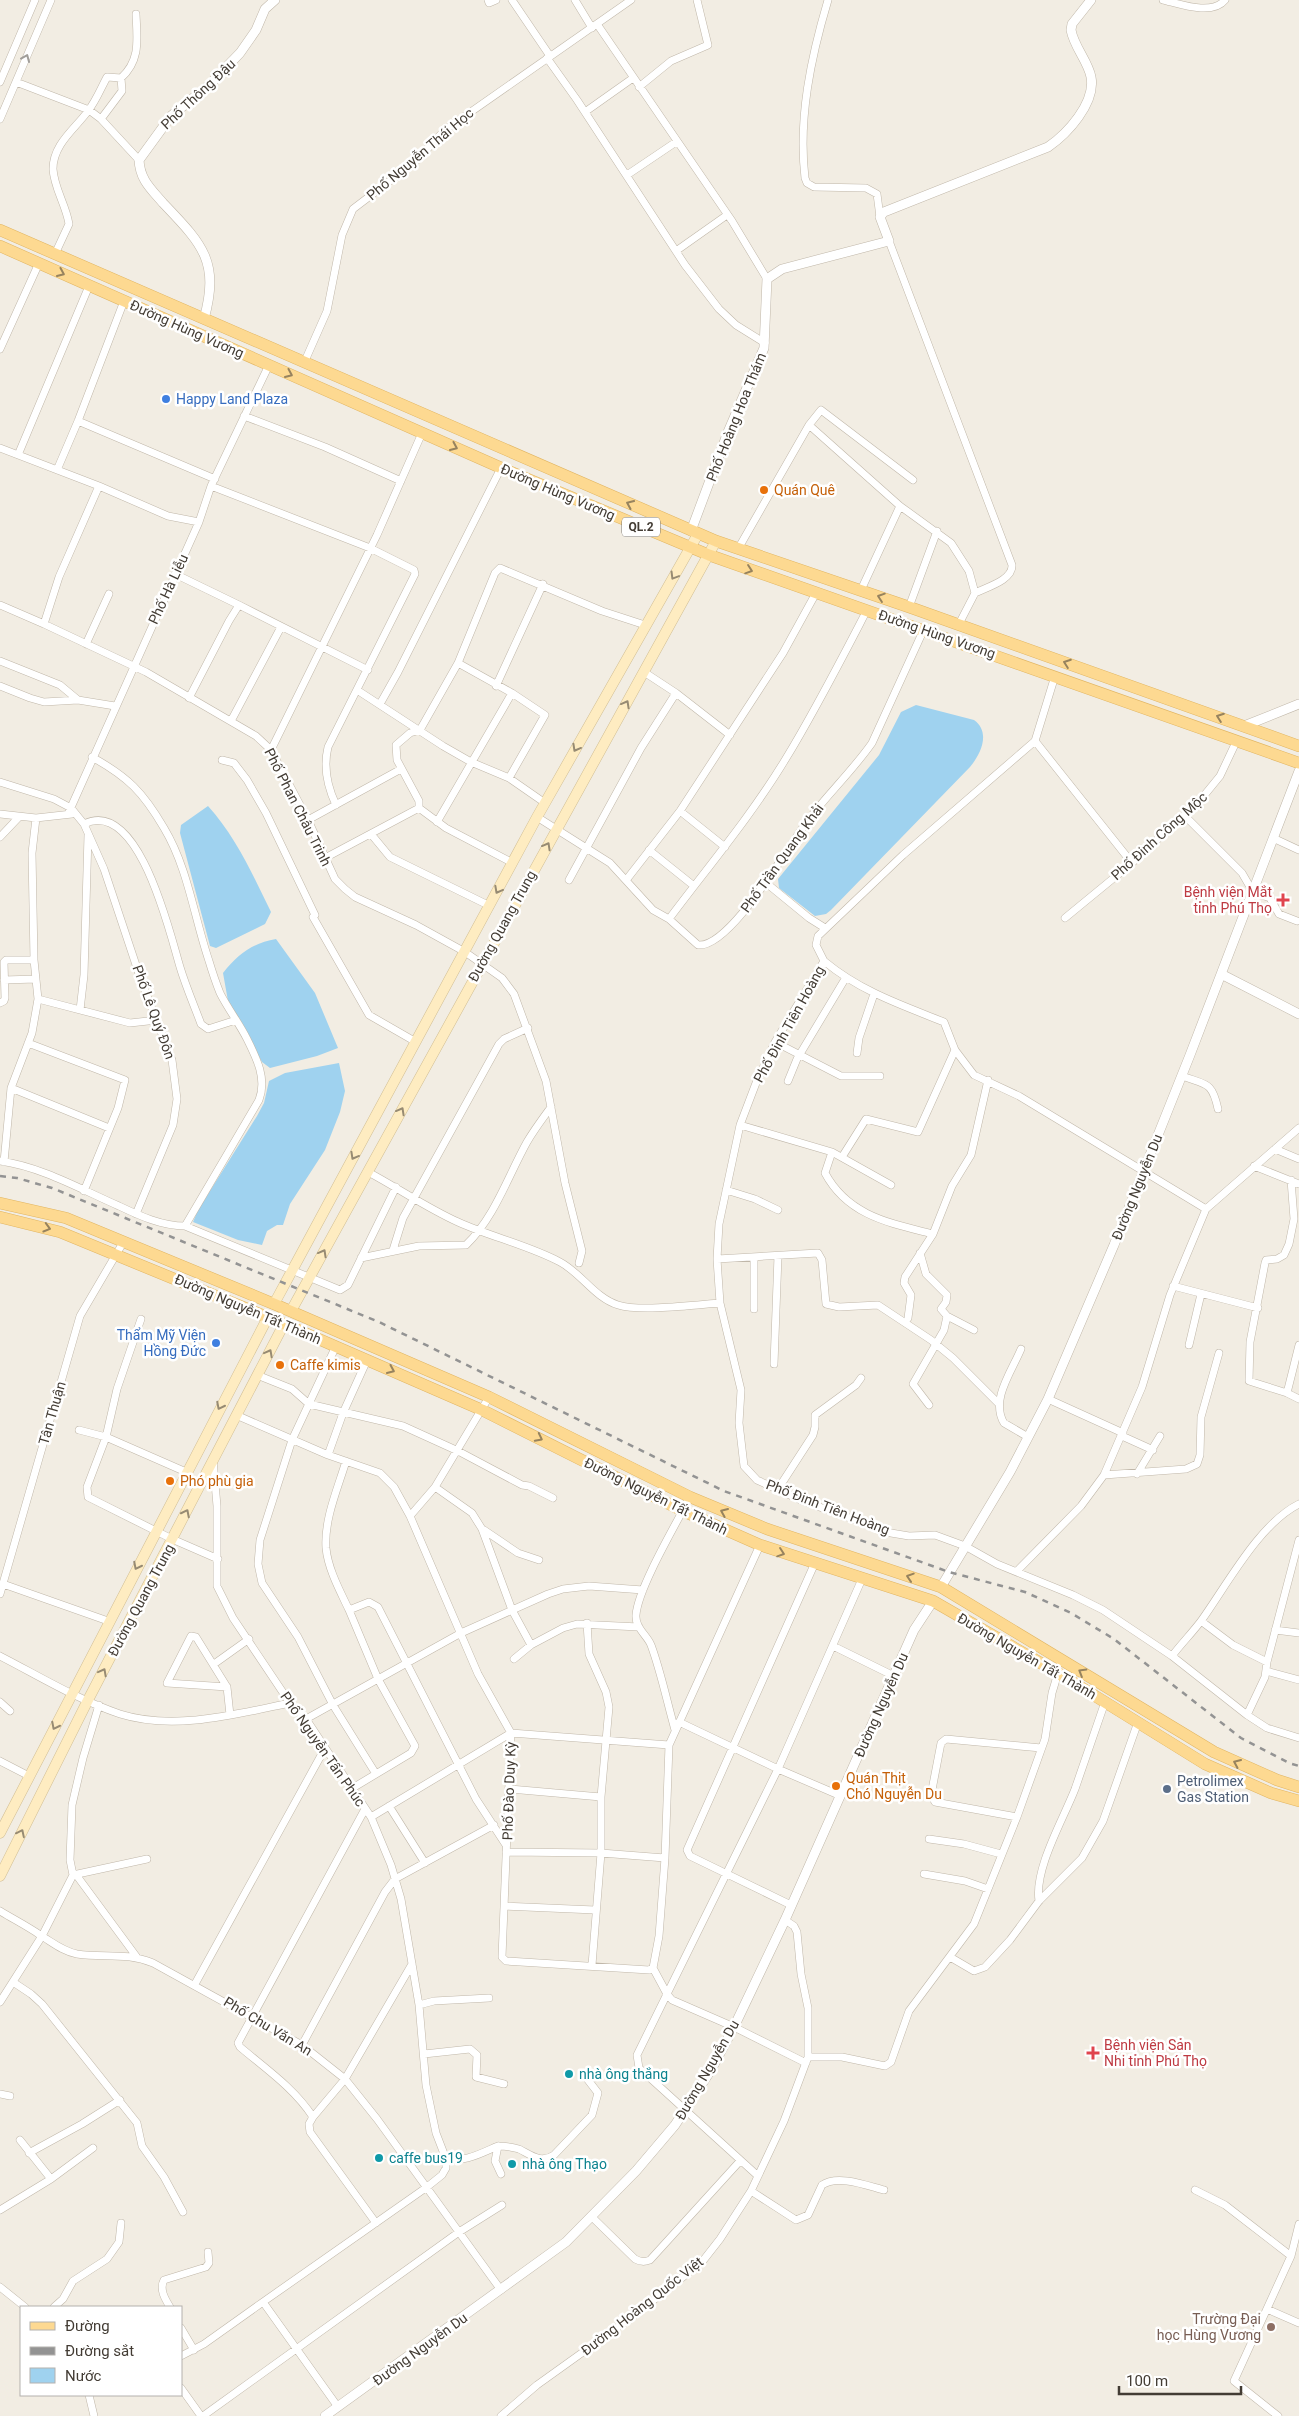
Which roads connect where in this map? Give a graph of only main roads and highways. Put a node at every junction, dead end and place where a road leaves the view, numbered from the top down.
1 (0, 230) edge
2 (0, 246) edge
3 (354, 385) junction
4 (347, 400) junction
5 (695, 532) junction
6 (716, 541) junction
7 (691, 548) junction
8 (709, 556) junction
9 (728, 562) junction
10 (698, 575) junction
11 (1299, 746) edge
12 (1294, 761) edge
13 (0, 1203) edge
14 (0, 1217) edge
15 (274, 1304) junction
16 (291, 1311) junction
17 (268, 1317) junction
18 (284, 1324) junction
19 (435, 1374) junction
20 (230, 1386) junction
21 (429, 1387) junction
22 (247, 1393) junction
23 (820, 1547) junction
24 (814, 1564) junction
25 (1064, 1662) junction
26 (1058, 1673) junction
27 (1299, 1787) edge
28 (1299, 1801) edge
29 (0, 1833) edge
30 (0, 1876) edge

1 - 3 main road, Đường Hùng Vương / QL.2
2 -> 4 main road, Đường Hùng Vương / QL.2
3 - 4 main road
5 -> 3 main road, Đường Hùng Vương / QL.2
4 -> 7 main road, Đường Hùng Vương / QL.2
5 - 6 main road, Đường Hùng Vương / QL.2
5 - 7 main road, Đường Quang Trung
6 - 8 main road, Đường Quang Trung
11 -> 6 main road, Đường Hùng Vương / QL.2
7 - 8 main road, Đường Hùng Vương / QL.2
7 -> 15 main road, Đường Quang Trung
8 - 9 main road, Đường Hùng Vương / QL.2
8 - 10 main road, Đường Quang Trung
9 - 10 main road
9 -> 12 main road, Đường Hùng Vương / QL.2
16 -> 10 main road, Đường Quang Trung
13 - 15 main road, Đường Nguyễn Tất Thành
14 -> 17 main road, Đường Nguyễn Tất Thành
15 - 16 main road, Đường Nguyễn Tất Thành
16 - 19 main road, Đường Nguyễn Tất Thành
17 - 18 main road, Đường Nguyễn Tất Thành
17 - 20 main road, Đường Quang Trung
18 -> 21 main road, Đường Nguyễn Tất Thành
22 -> 18 main road, Đường Quang Trung
19 - 21 main road
23 -> 19 main road, Đường Nguyễn Tất Thành
20 - 22 main road
20 -> 29 main road, Đường Quang Trung
21 -> 24 main road, Đường Nguyễn Tất Thành
30 -> 22 main road, Đường Quang Trung
23 - 24 main road
25 -> 23 main road, Đường Nguyễn Tất Thành
24 - 26 main road, Đường Nguyễn Tất Thành
25 - 26 main road
27 -> 25 main road, Đường Nguyễn Tất Thành
26 - 28 main road, Đường Nguyễn Tất Thành

